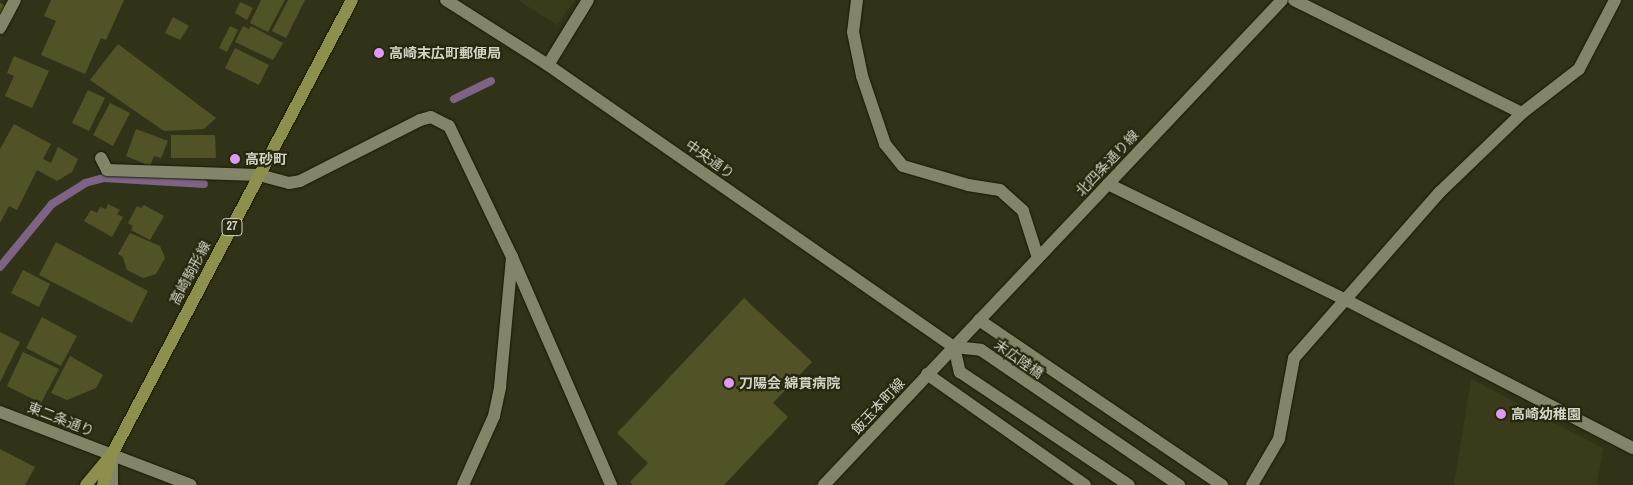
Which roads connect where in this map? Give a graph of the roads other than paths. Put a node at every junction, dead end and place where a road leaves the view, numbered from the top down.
1 (15, 0) edge
2 (352, 0) edge
3 (446, 0) edge
4 (588, 0) edge
5 (857, 0) edge
6 (1282, 0) edge
7 (1294, 0) edge
8 (1615, 0) edge
9 (0, 28) edge
10 (548, 65) junction
11 (1522, 113) junction
12 (101, 158) dead end
13 (260, 175) junction
14 (1108, 184) junction
15 (512, 257) junction
16 (1038, 258) junction
17 (1346, 300) junction
18 (979, 320) junction
19 (954, 347) junction
20 (927, 374) junction
21 (0, 412) edge
22 (1633, 448) edge
23 (112, 454) junction
24 (1204, 481) edge
25 (86, 485) edge
26 (103, 485) edge
27 (112, 485) edge
28 (190, 485) edge
29 (463, 485) edge
30 (611, 485) edge
31 (824, 485) edge
32 (1086, 485) edge
33 (1129, 485) edge
34 (1178, 485) edge
35 (1222, 485) edge
36 (1252, 485) edge

1 - 9 street
2 - 13 main road, 高崎駒形線 / 27
3 - 10 street, 中央通り
4 - 10 street
5 - 16 street
6 - 14 street, 北四条通り線
7 - 11 street
8 - 11 street
10 - 19 street, 中央通り
11 - 17 street
12 - 13 street
13 - 15 street
13 - 23 main road, 高崎駒形線 / 27
14 - 16 street, 北四条通り線
14 - 17 street
15 - 29 street
15 - 30 street
16 - 18 street, 北四条通り線
17 - 22 street
17 - 36 street
18 - 19 street, 北四条通り線
18 - 24 street
19 - 20 street, 飯玉本町線
19 - 33 street
19 - 34 street, 末広陸橋
20 - 31 street, 飯玉本町線
20 - 32 street
21 - 23 street, 東二条通り
23 - 25 main road, 高崎駒形線 / 27
23 - 26 main road, 高崎駒形線 / 27
23 - 27 street
23 - 28 street, 東二条通り
24 - 35 street

